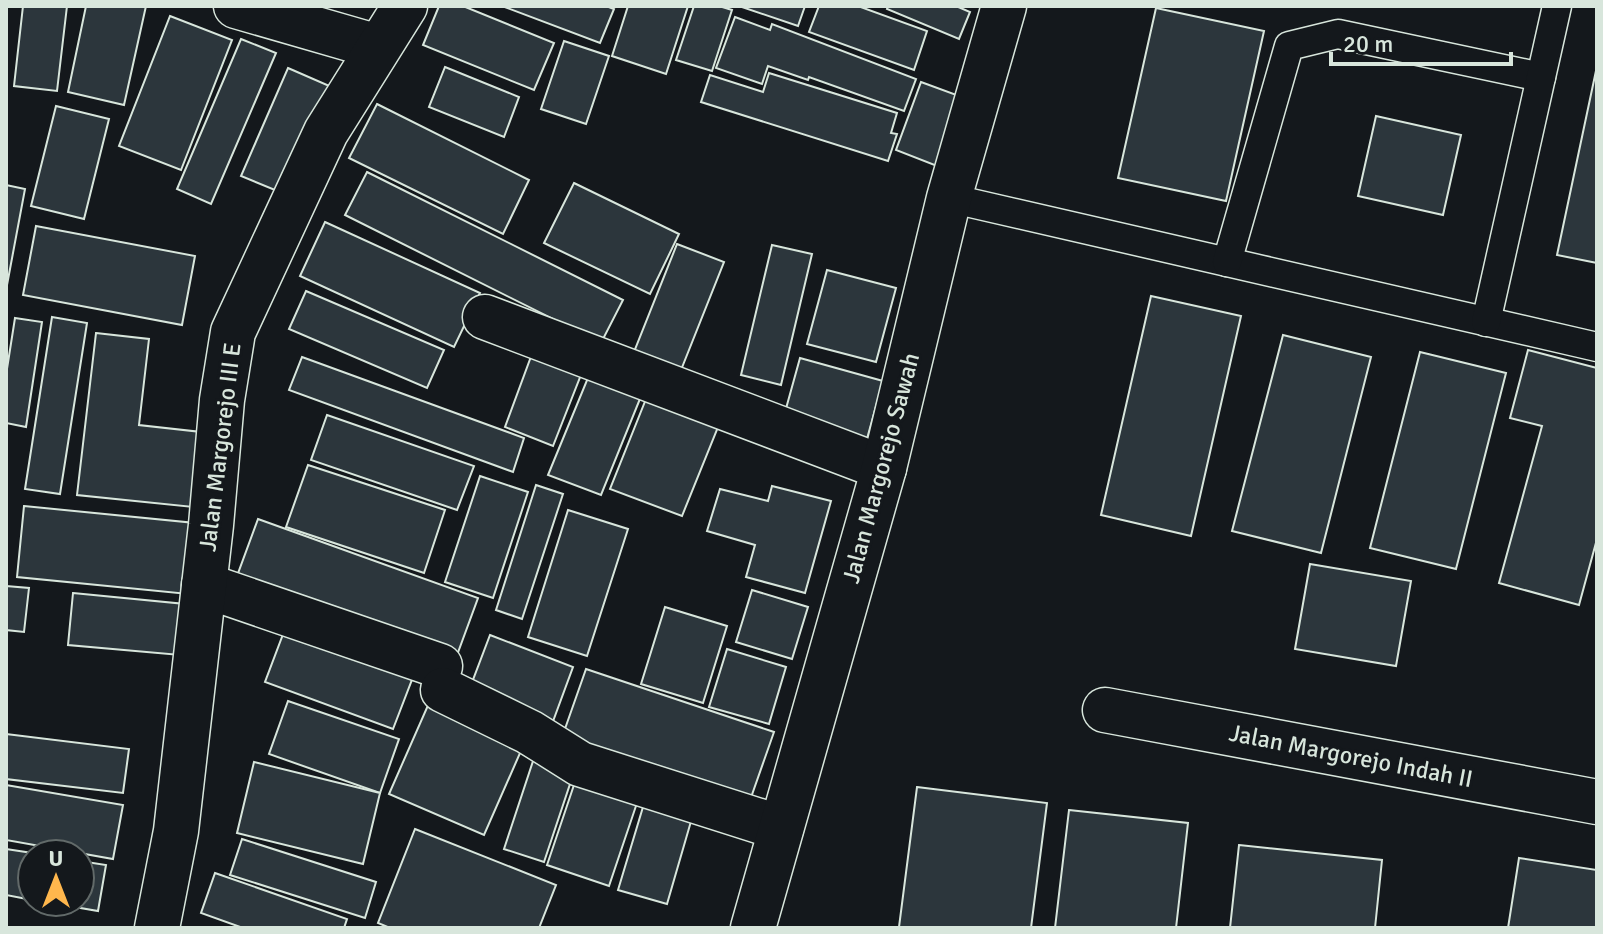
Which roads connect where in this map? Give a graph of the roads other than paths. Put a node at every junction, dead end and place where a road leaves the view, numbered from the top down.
1 (236, 6) edge
2 (405, 6) edge
3 (1004, 6) edge
4 (1557, 6) edge
5 (378, 47) junction
6 (1541, 77) junction
7 (949, 198) junction
8 (1227, 262) junction
9 (485, 317) dead end
10 (1486, 322) junction
11 (1597, 347) edge
12 (884, 468) junction
13 (204, 585) junction
14 (1105, 710) dead end
15 (1597, 802) edge
16 (781, 828) junction
17 (157, 928) edge
18 (753, 928) edge

1 - 5 street
2 - 5 street, Jalan Margorejo III E
3 - 7 street, Jalan Margorejo Sawah
4 - 6 lane
5 - 13 street, Jalan Margorejo III E
6 - 8 lane
6 - 10 lane
7 - 8 lane
7 - 12 street, Jalan Margorejo Sawah
8 - 10 lane
9 - 12 street
10 - 11 lane
12 - 16 street, Jalan Margorejo Sawah
13 - 16 street
13 - 17 street, Jalan Margorejo III E
14 - 15 street, Jalan Margorejo Indah II
16 - 18 street, Jalan Margorejo Sawah

